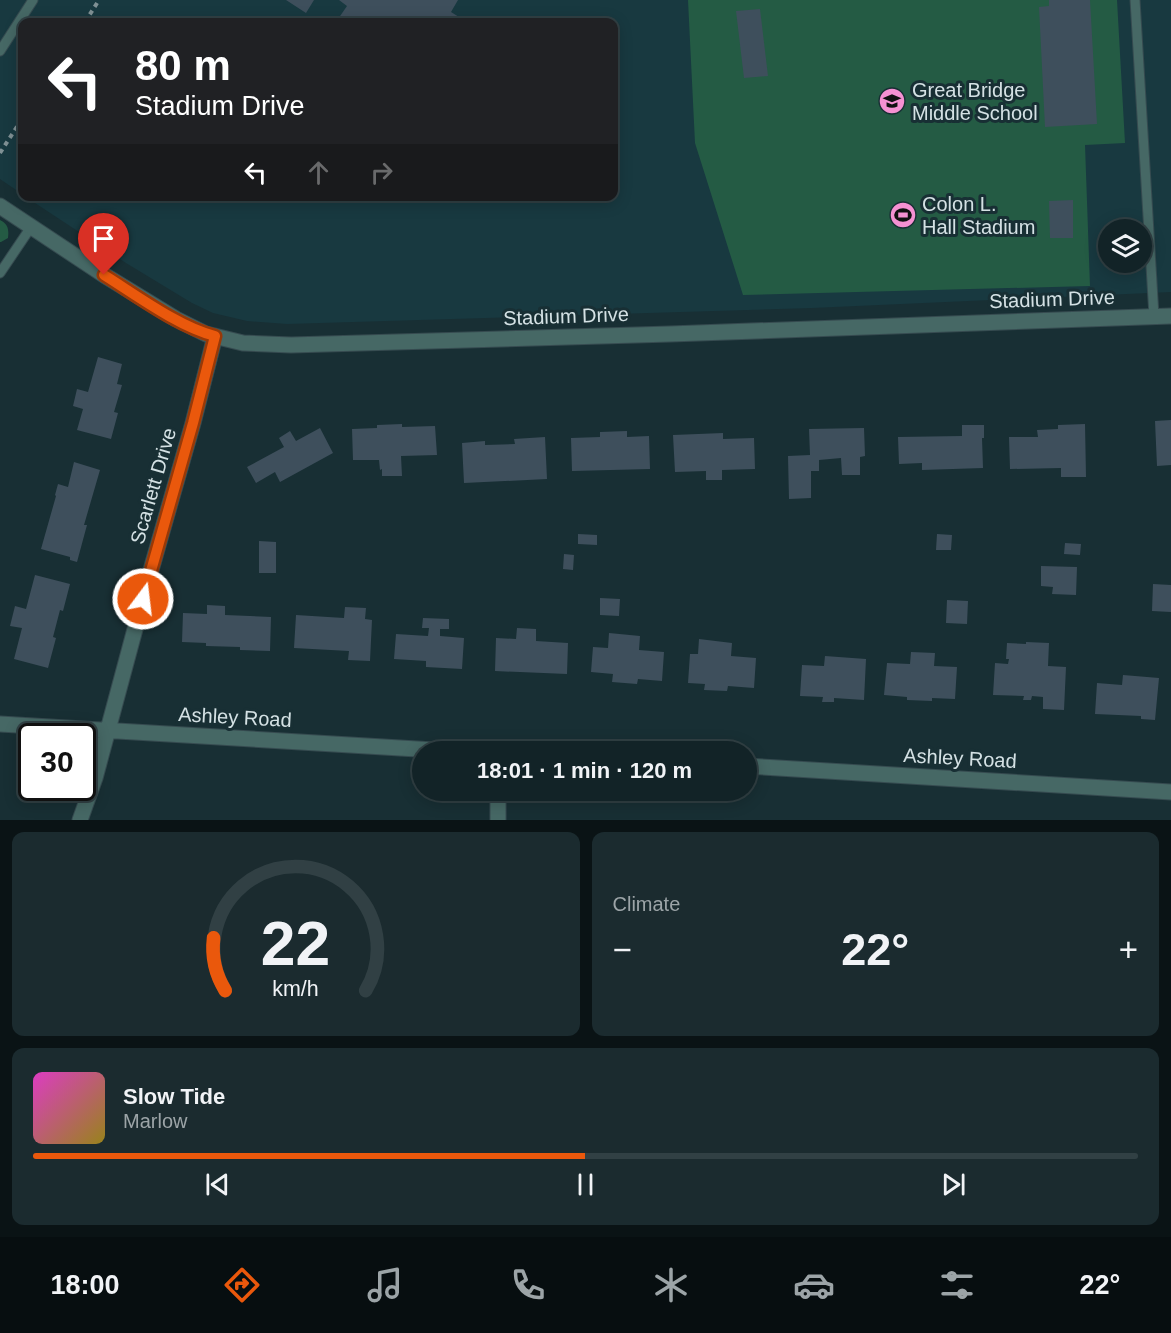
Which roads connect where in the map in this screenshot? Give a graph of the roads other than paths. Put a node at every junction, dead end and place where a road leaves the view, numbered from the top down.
1 (33, 0) edge
2 (1135, 0) edge
3 (21, 18) edge
4 (18, 23) edge
5 (0, 51) edge
6 (0, 206) edge
7 (31, 227) junction
8 (0, 273) edge
9 (1154, 316) junction
10 (1171, 316) edge
11 (215, 336) junction
12 (0, 724) edge
13 (107, 731) junction
14 (412, 749) edge
15 (757, 767) edge
16 (1171, 792) edge
17 (498, 801) edge
18 (80, 820) edge
19 (498, 820) edge

1 - 3 lane
2 - 9 lane
4 - 5 lane
6 - 7 street, Stadium Drive
7 - 8 lane
7 - 11 street, Stadium Drive
9 - 10 street, Stadium Drive
9 - 11 street, Stadium Drive
11 - 13 street, Scarlett Drive
12 - 13 street, Ashley Road
13 - 14 street, Ashley Road
13 - 18 street, Scarlett Drive
15 - 16 street, Ashley Road
17 - 19 street

